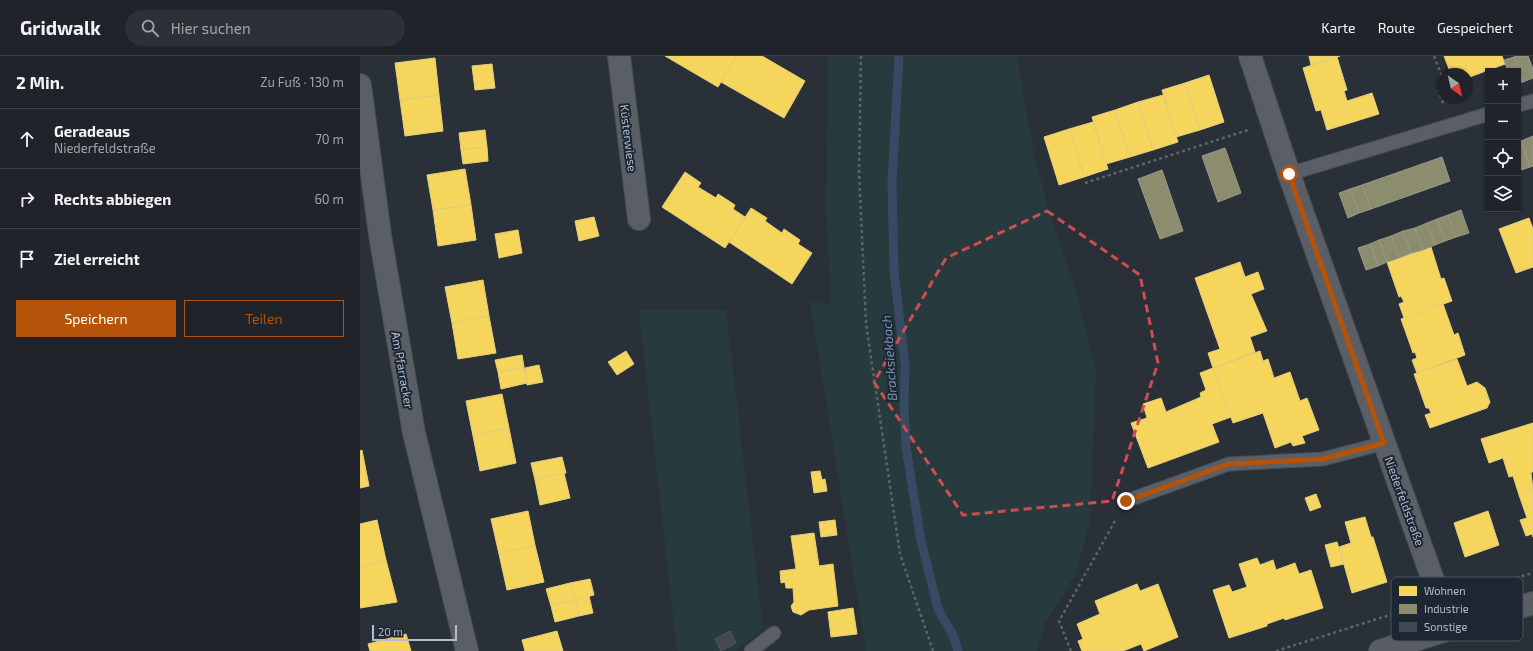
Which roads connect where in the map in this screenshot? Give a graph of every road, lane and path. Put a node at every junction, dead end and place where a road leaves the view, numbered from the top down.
1 (619, 56) edge
2 (861, 56) edge
3 (1250, 56) edge
4 (1434, 56) edge
5 (360, 84) edge
6 (1533, 101) edge
7 (1521, 104) edge
8 (1485, 115) edge
9 (1272, 122) junction
10 (1450, 126) junction
11 (1289, 174) junction
12 (1085, 183) dead end
13 (639, 219) dead end
14 (1384, 443) junction
15 (1126, 501) joint
16 (1533, 573) edge
17 (1432, 577) edge
18 (1519, 577) edge
19 (1533, 603) edge
20 (1523, 606) edge
21 (1391, 615) edge
22 (774, 634) dead end
23 (1410, 641) edge
24 (467, 651) edge
25 (751, 651) edge
26 (933, 651) edge
27 (1070, 651) edge
28 (1276, 651) edge
29 (1380, 651) edge

1 - 13 street, Küsterwiese
2 - 26 path
3 - 9 street, Niederfeldstraße
4 - 10 path
5 - 24 street, Am Pfarracker
6 - 7 lane
8 - 10 lane
9 - 11 street, Niederfeldstraße
9 - 12 path
10 - 11 lane
11 - 14 street, Niederfeldstraße
14 - 15 lane
14 - 17 street, Niederfeldstraße
15 - 27 path
16 - 18 path
19 - 20 main road
21 - 28 path
22 - 25 lane
23 - 29 main road

